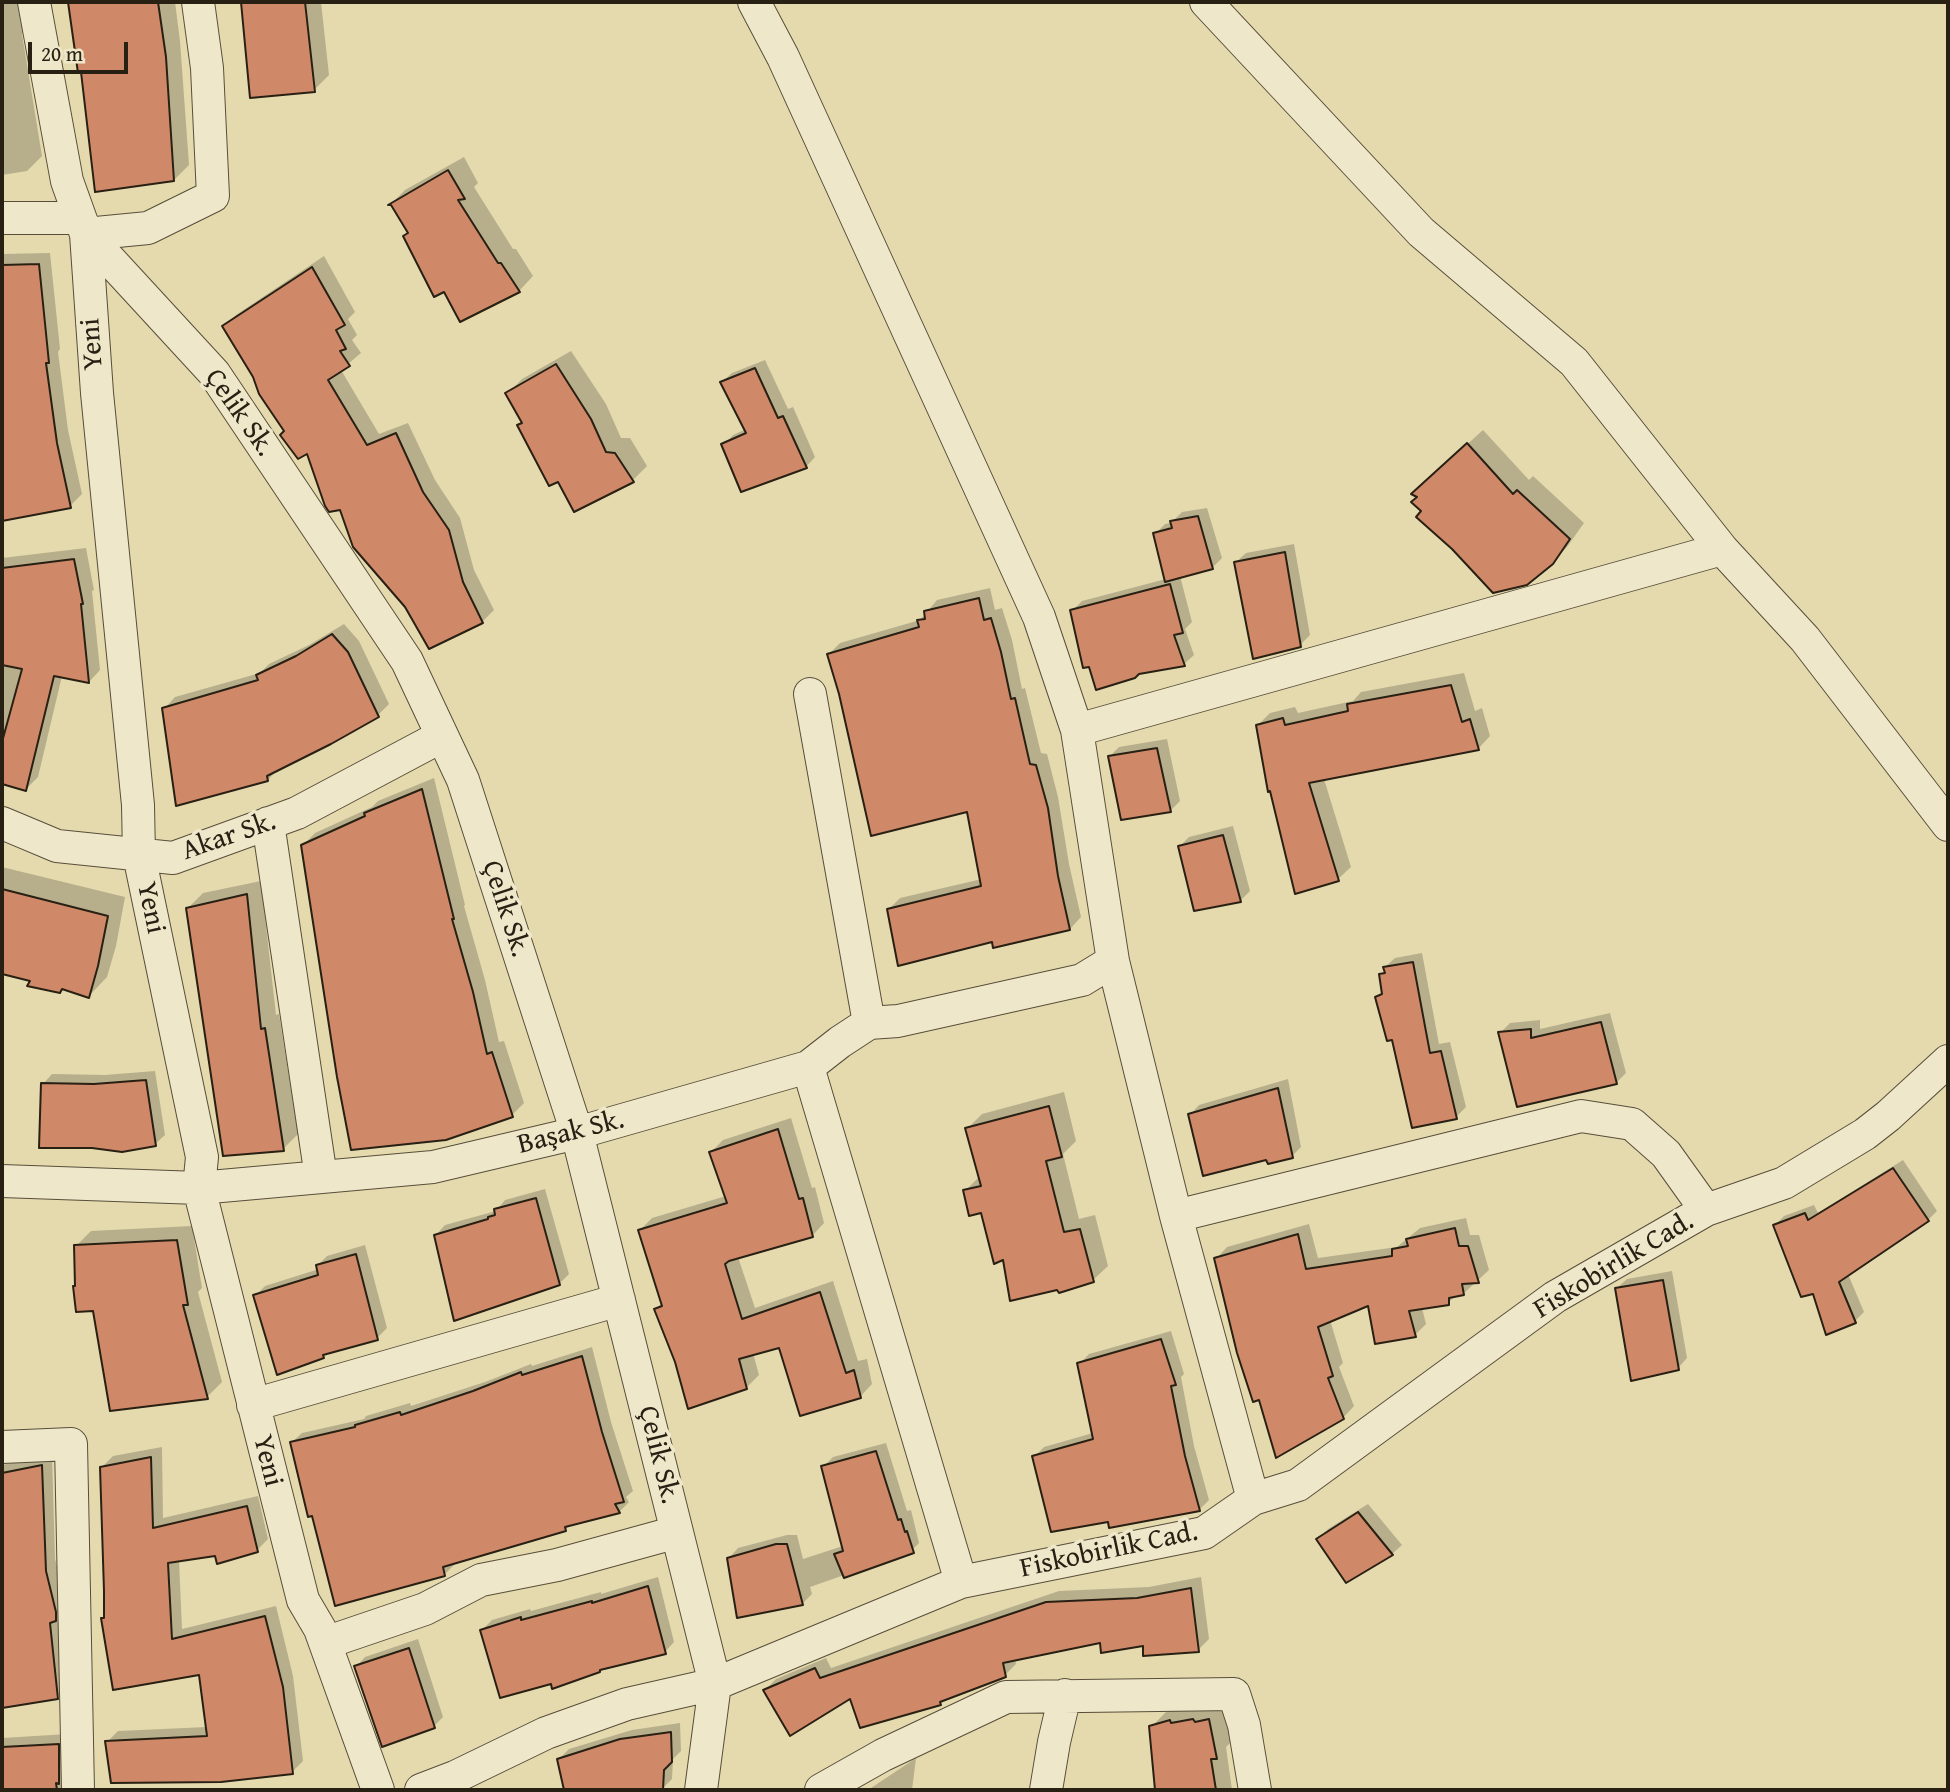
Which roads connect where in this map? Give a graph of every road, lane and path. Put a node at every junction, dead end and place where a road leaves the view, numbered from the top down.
1 (34, 2) edge
2 (198, 2) edge
3 (754, 2) edge
4 (1206, 2) edge
5 (2, 218) edge
6 (83, 226) junction
7 (1722, 549) junction
8 (810, 694) dead end
9 (1077, 730) junction
10 (442, 736) junction
11 (2, 823) edge
12 (268, 824) junction
13 (1948, 825) edge
14 (139, 855) junction
15 (1113, 961) junction
16 (869, 1023) junction
17 (1948, 1061) edge
18 (808, 1067) junction
19 (578, 1133) junction
20 (321, 1177) junction
21 (2, 1181) edge
22 (200, 1188) junction
23 (1706, 1210) junction
24 (1176, 1216) junction
25 (619, 1300) junction
26 (253, 1405) junction
27 (2, 1447) edge
28 (1253, 1499) junction
29 (677, 1532) junction
30 (961, 1582) junction
31 (325, 1643) junction
32 (715, 1684) junction
33 (1065, 1695) junction
34 (78, 1790) edge
35 (378, 1790) edge
36 (421, 1790) edge
37 (701, 1790) edge
38 (821, 1790) edge
39 (1046, 1790) edge
40 (1255, 1790) edge

1 - 6 street, Yeni
2 - 6 street
3 - 9 street
4 - 7 street
5 - 6 street
6 - 10 street, Çelik Sk.
6 - 14 street, Yeni
7 - 9 street
7 - 13 street
8 - 16 street
9 - 15 street
10 - 12 street, Akar Sk.
10 - 19 street, Çelik Sk.
11 - 14 street, Akar Sk.
12 - 14 street, Akar Sk.
12 - 20 street
14 - 22 street, Yeni
15 - 16 street, Başak Sk.
15 - 24 street
16 - 18 street, Başak Sk.
17 - 23 street, Fiskobirlik Cad.
18 - 19 street, Başak Sk.
18 - 30 street
19 - 20 street, Başak Sk.
19 - 25 street, Çelik Sk.
20 - 22 street, Başak Sk.
21 - 22 street, Başak Sk.
22 - 26 street, Yeni
23 - 24 street
23 - 28 street, Fiskobirlik Cad.
24 - 28 street
25 - 26 street
25 - 29 street, Çelik Sk.
26 - 31 street, Yeni
27 - 34 street
28 - 30 street, Fiskobirlik Cad.
29 - 31 street
29 - 32 street, Çelik Sk.
30 - 32 street, Fiskobirlik Cad.
31 - 35 street, Yeni
32 - 36 street, Fiskobirlik Cad.
32 - 37 street
33 - 38 street
33 - 39 street
33 - 40 street

